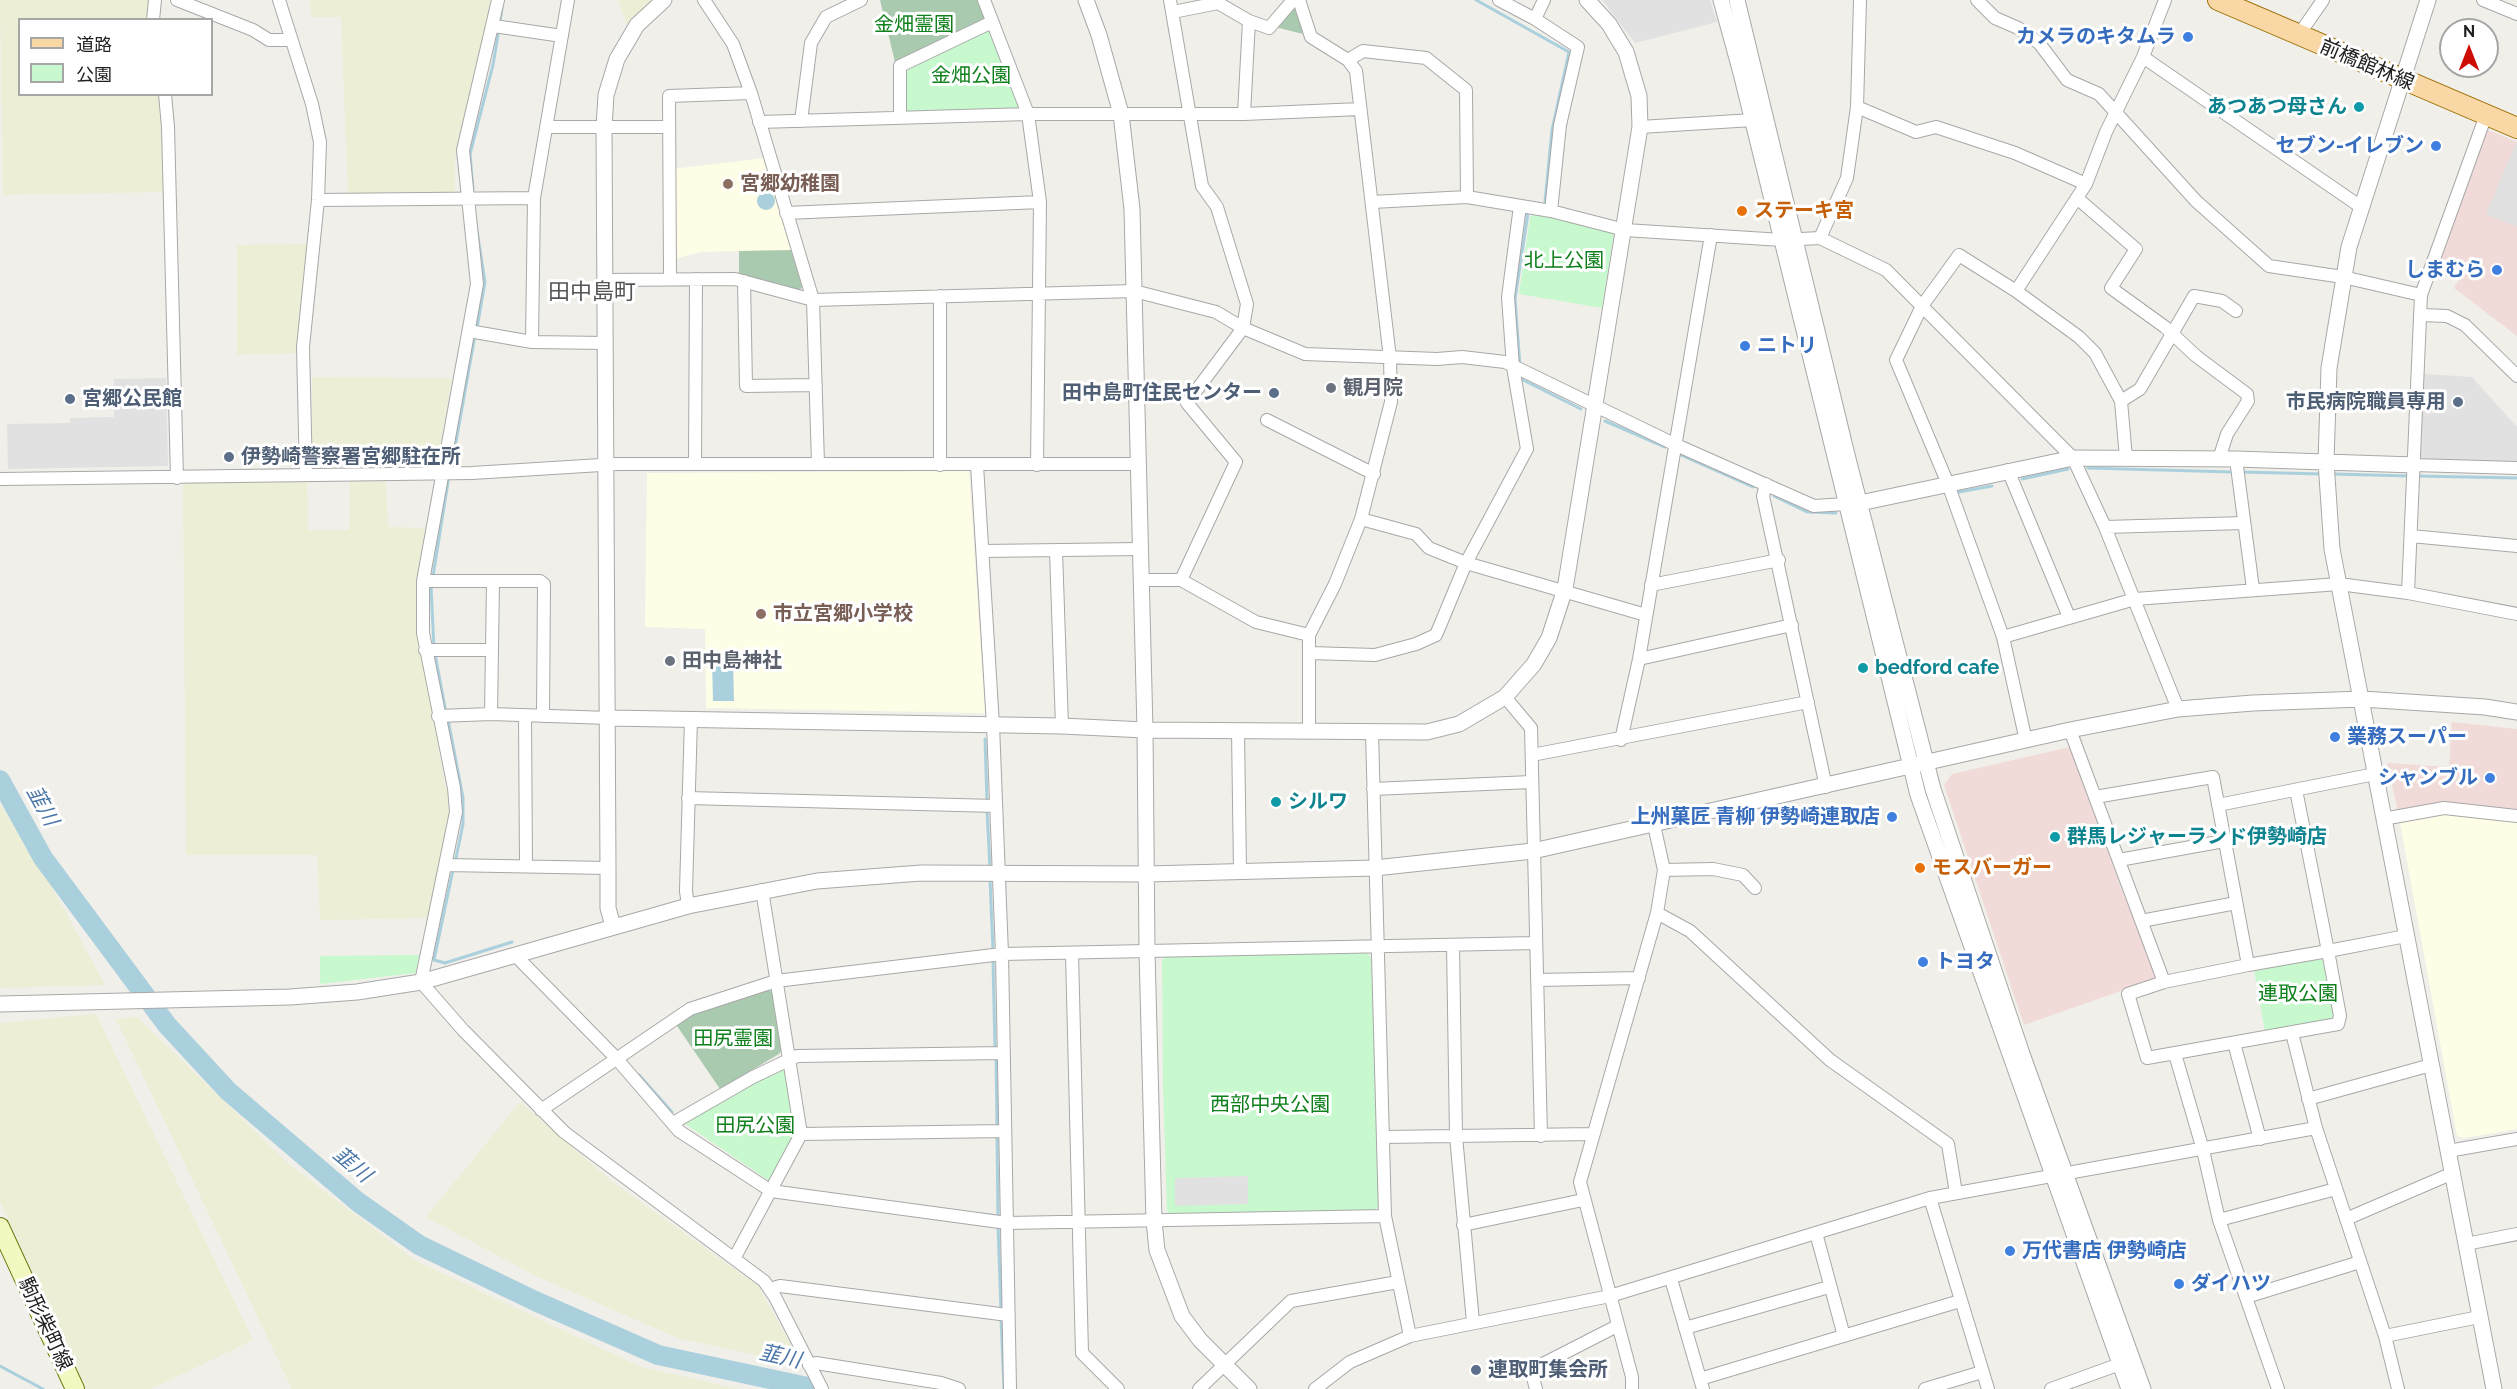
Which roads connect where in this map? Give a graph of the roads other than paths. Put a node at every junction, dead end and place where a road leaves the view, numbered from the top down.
1 (155, 0) edge
2 (177, 0) edge
3 (279, 0) edge
4 (498, 0) edge
5 (568, 0) edge
6 (664, 0) edge
7 (704, 0) edge
8 (861, 0) edge
9 (984, 0) edge
10 (1086, 0) edge
11 (1293, 0) edge
12 (1299, 0) edge
13 (1499, 0) edge
14 (1544, 0) edge
15 (1587, 0) edge
16 (1721, 0) edge
17 (1737, 0) edge
18 (1860, 0) edge
19 (1977, 0) edge
20 (2165, 0) edge
21 (2218, 0) edge
22 (2428, 0) edge
23 (2483, 0) edge
24 (2318, 2) edge
25 (1172, 6) edge
26 (2517, 14) edge
27 (153, 18) edge
28 (1535, 19) junction
29 (1250, 21) junction
30 (992, 22) junction
31 (494, 26) junction
32 (562, 36) junction
33 (2298, 36) junction
34 (291, 40) junction
35 (2143, 57) junction
36 (1348, 60) junction
37 (2402, 80) junction
38 (751, 93) junction
39 (165, 96) edge
40 (1857, 107) junction
41 (1359, 109) junction
42 (2118, 112) junction
43 (1028, 114) junction
44 (1121, 114) junction
45 (1244, 114) junction
46 (2486, 115) junction
47 (1191, 116) junction
48 (900, 118) junction
49 (1753, 120) junction
50 (801, 121) junction
51 (759, 122) junction
52 (547, 126) junction
53 (604, 127) junction
54 (669, 127) junction
55 (1640, 127) junction
56 (2517, 128) edge
57 (2086, 184) junction
58 (1467, 197) junction
59 (534, 198) junction
60 (2077, 198) junction
61 (467, 199) junction
62 (318, 200) junction
63 (1040, 202) junction
64 (1372, 202) junction
65 (1520, 206) junction
66 (2361, 207) junction
67 (1551, 211) junction
68 (786, 213) junction
69 (1625, 230) junction
70 (1711, 235) junction
71 (1820, 238) junction
72 (1789, 241) junction
73 (2343, 277) junction
74 (670, 278) junction
75 (696, 279) junction
76 (605, 280) junction
77 (744, 281) junction
78 (1134, 291) junction
79 (2016, 291) junction
80 (1040, 292) junction
81 (2421, 295) junction
82 (940, 296) junction
83 (813, 300) junction
84 (1922, 306) junction
85 (2236, 311) dead end
86 (2421, 315) junction
87 (1243, 328) junction
88 (469, 331) junction
89 (2170, 335) junction
90 (532, 342) junction
91 (605, 343) junction
92 (1390, 358) junction
93 (1512, 367) junction
94 (2517, 376) edge
95 (816, 385) junction
96 (2121, 401) junction
97 (1594, 405) junction
98 (1267, 420) dead end
99 (1674, 444) junction
100 (2073, 458) junction
101 (2126, 459) junction
102 (2219, 459) junction
103 (2236, 459) junction
104 (2326, 462) junction
105 (696, 464) junction
106 (818, 464) junction
107 (1137, 464) junction
108 (607, 465) junction
109 (940, 465) junction
110 (977, 465) junction
111 (1037, 465) junction
112 (2414, 465) junction
113 (2517, 468) edge
114 (2008, 470) junction
115 (442, 474) junction
116 (1374, 474) junction
117 (306, 475) junction
118 (177, 478) junction
119 (0, 479) edge
120 (1766, 484) junction
121 (1948, 484) junction
122 (1853, 503) junction
123 (1361, 519) junction
124 (2244, 523) junction
125 (2105, 527) junction
126 (2410, 536) junction
127 (2517, 546) edge
128 (1140, 549) junction
129 (983, 551) junction
130 (1056, 551) junction
131 (1779, 560) junction
132 (1466, 563) junction
133 (1140, 580) junction
134 (1181, 580) junction
135 (423, 581) junction
136 (493, 582) junction
137 (2339, 584) junction
138 (1651, 585) junction
139 (1565, 589) junction
140 (2253, 589) junction
141 (2408, 593) junction
142 (2135, 599) junction
143 (2517, 614) edge
144 (1646, 615) junction
145 (2069, 617) junction
146 (1792, 625) junction
147 (1309, 635) junction
148 (2003, 637) junction
149 (425, 650) junction
150 (491, 650) junction
151 (1310, 653) junction
152 (1639, 659) junction
153 (1505, 698) junction
154 (2362, 699) junction
155 (1808, 702) junction
156 (2178, 709) junction
157 (2517, 712) edge
158 (491, 714) junction
159 (438, 716) junction
160 (525, 716) junction
161 (543, 716) junction
162 (609, 718) junction
163 (691, 719) junction
164 (993, 725) junction
165 (1062, 726) junction
166 (1145, 730) junction
167 (2070, 730) junction
168 (1238, 731) junction
169 (1309, 732) junction
170 (1372, 732) junction
171 (1621, 740) junction
172 (2026, 741) junction
173 (1532, 755) junction
174 (1926, 764) junction
175 (1910, 767) junction
176 (2375, 774) junction
177 (1531, 782) junction
178 (1826, 787) junction
179 (1373, 789) junction
180 (2296, 790) junction
181 (2095, 797) junction
182 (688, 798) junction
183 (2218, 805) junction
184 (996, 806) junction
185 (2517, 816) edge
186 (2383, 819) junction
187 (1654, 825) junction
188 (2224, 841) junction
189 (1533, 851) junction
190 (2119, 860) junction
191 (446, 865) junction
192 (526, 866) junction
193 (608, 868) junction
194 (1375, 868) junction
195 (1664, 870) junction
196 (1240, 871) junction
197 (999, 873) junction
198 (1147, 874) junction
199 (1755, 888) dead end
200 (762, 890) junction
201 (2236, 903) junction
202 (688, 906) junction
203 (1657, 913) junction
204 (2141, 921) junction
205 (613, 926) junction
206 (2406, 936) junction
207 (1536, 943) junction
208 (1453, 945) junction
209 (1377, 946) junction
210 (2328, 951) junction
211 (1147, 952) junction
212 (1002, 954) junction
213 (1072, 954) junction
214 (516, 955) junction
215 (2247, 965) junction
216 (1639, 978) junction
217 (1538, 980) junction
218 (777, 981) junction
219 (421, 982) junction
220 (2164, 982) junction
221 (0, 1004) edge
222 (2292, 1033) junction
223 (2234, 1043) junction
224 (1003, 1053) junction
225 (2175, 1054) junction
226 (616, 1058) junction
227 (789, 1059) junction
228 (2431, 1065) junction
229 (2308, 1099) junction
230 (541, 1110) junction
231 (673, 1123) junction
232 (2316, 1128) junction
233 (1004, 1131) junction
234 (801, 1134) junction
235 (1593, 1134) junction
236 (1456, 1136) junction
237 (1540, 1136) junction
238 (1384, 1137) junction
239 (2260, 1139) junction
240 (2517, 1139) edge
241 (2203, 1150) junction
242 (2448, 1151) junction
243 (2453, 1173) junction
244 (2059, 1175) junction
245 (2336, 1189) junction
246 (771, 1191) junction
247 (1956, 1193) junction
248 (1930, 1198) junction
249 (1583, 1200) junction
250 (1385, 1216) junction
251 (2346, 1219) junction
252 (2219, 1220) junction
253 (1154, 1221) junction
254 (1078, 1222) junction
255 (1007, 1223) junction
256 (1463, 1225) junction
257 (0, 1227) edge
258 (1816, 1233) junction
259 (2517, 1234) edge
260 (2466, 1244) junction
261 (735, 1257) junction
262 (2360, 1262) junction
263 (1671, 1279) junction
264 (1398, 1282) junction
265 (1829, 1287) junction
266 (770, 1288) junction
267 (1610, 1296) junction
268 (2246, 1297) junction
269 (1960, 1301) junction
270 (1008, 1315) junction
271 (2479, 1317) junction
272 (1473, 1322) junction
273 (1617, 1326) junction
274 (1684, 1328) junction
275 (1410, 1336) junction
276 (1844, 1336) junction
277 (2385, 1336) junction
278 (2120, 1364) junction
279 (1224, 1365) junction
280 (811, 1369) junction
281 (1982, 1372) junction
282 (1701, 1384) edge
283 (75, 1389) edge
284 (822, 1389) edge
285 (959, 1389) edge
286 (1010, 1389) edge
287 (1118, 1389) edge
288 (1199, 1389) edge
289 (1249, 1389) edge
290 (1315, 1389) edge
291 (1536, 1389) edge
292 (1632, 1389) edge
293 (1926, 1389) edge
294 (1988, 1389) edge
295 (2052, 1389) edge
296 (2129, 1389) edge
297 (2143, 1389) edge
298 (2278, 1389) edge
299 (2398, 1389) edge
300 (2494, 1389) edge

1 - 27 street
2 - 34 street
3 - 34 street
4 - 31 street
5 - 32 street
6 - 53 street
7 - 38 street
8 - 50 street
9 - 30 street
10 - 44 street
11 - 29 street
12 - 36 street
13 - 28 street
14 - 28 street
15 - 55 street
16 - 49 street
17 - 72 street
18 - 40 street
19 - 42 street
20 - 35 street
21 - 33 main road, 前橋館林線
22 - 37 street
23 - 26 street
24 - 33 street
25 - 29 street
25 - 47 street
28 - 67 street
29 - 45 street
30 - 43 street
30 - 48 street
31 - 32 street
31 - 61 street
32 - 52 street
33 - 37 main road, 前橋館林線
34 - 62 street
35 - 42 street
35 - 66 street
36 - 41 street
36 - 58 street
37 - 46 main road, 前橋館林線
37 - 66 street
38 - 51 street
38 - 54 street
39 - 118 street
40 - 57 street
40 - 71 street
41 - 45 street
41 - 64 street
42 - 57 street
42 - 73 street
43 - 44 street
43 - 48 street
43 - 63 street
44 - 47 street
44 - 78 street
45 - 47 street
46 - 56 main road, 前橋館林線
46 - 81 street
47 - 87 street
48 - 50 street
49 - 55 street
49 - 72 street
50 - 51 street
51 - 68 street
52 - 53 street
52 - 59 street
53 - 54 street
53 - 76 street
54 - 74 street
55 - 69 street
57 - 60 street
58 - 64 street
58 - 65 street
59 - 61 street
59 - 90 street
60 - 79 street
60 - 89 street
61 - 62 street
61 - 88 street
62 - 117 street
63 - 68 street
63 - 80 street
64 - 92 street
65 - 67 street
65 - 93 street
66 - 73 street
67 - 69 street
68 - 83 street
69 - 70 street
69 - 97 street
70 - 72 street
70 - 99 street
71 - 72 street
71 - 84 street
72 - 122 street
73 - 81 street
73 - 104 street
74 - 75 street
74 - 76 street
75 - 77 street
75 - 105 street
76 - 91 street
77 - 83 street
77 - 95 street
78 - 80 street
78 - 87 street
78 - 107 street
79 - 84 street
79 - 96 street
80 - 82 street
80 - 111 street
81 - 86 street
82 - 83 street
82 - 109 street
83 - 95 street
84 - 100 street
84 - 121 street
85 - 89 street
86 - 94 street
86 - 112 street
87 - 92 street
87 - 134 street
88 - 90 street
88 - 115 street
89 - 96 street
89 - 102 street
90 - 91 street
91 - 108 street
92 - 93 street
92 - 116 street
93 - 97 street
93 - 132 street
95 - 106 street
96 - 101 street
97 - 99 street
97 - 139 street
98 - 116 street
99 - 120 street
99 - 138 street
100 - 101 street
100 - 114 street
100 - 125 street
101 - 102 street
102 - 103 street
103 - 104 street
103 - 124 street
104 - 112 street
104 - 137 street
105 - 106 street
105 - 108 street
106 - 109 street
107 - 111 street
107 - 128 street
108 - 115 street
108 - 162 street
109 - 110 street
110 - 111 street
110 - 129 street
112 - 113 street
112 - 126 street
114 - 121 street
114 - 145 street
115 - 117 street
115 - 135 street
116 - 123 street
117 - 118 street
118 - 119 street
120 - 122 street
120 - 131 street
121 - 122 street
121 - 148 street
122 - 174 street
122 - 175 street
123 - 132 street
123 - 147 street
124 - 125 street
124 - 140 street
125 - 142 street
126 - 127 street
126 - 141 street
128 - 130 street
128 - 133 street
129 - 130 street
129 - 164 street
130 - 165 street
131 - 138 street
131 - 146 street
132 - 139 street
132 - 151 street
133 - 134 street
133 - 166 street
134 - 147 street
135 - 136 street
135 - 149 street
136 - 150 street
136 - 161 street
137 - 140 street
137 - 141 street
137 - 154 street
138 - 144 street
139 - 144 street
139 - 153 street
140 - 142 street
141 - 143 street
142 - 145 street
142 - 156 street
144 - 152 street
145 - 148 street
146 - 152 street
146 - 155 street
147 - 151 street
148 - 172 street
149 - 150 street
149 - 159 street
150 - 158 street
151 - 169 street
152 - 171 street
153 - 170 street
153 - 173 street
154 - 156 street
154 - 157 street
154 - 176 street
155 - 171 street
155 - 178 street
156 - 167 street
158 - 159 street
158 - 160 street
159 - 191 street
160 - 161 street
160 - 192 street
161 - 162 street
162 - 163 street
162 - 193 street
163 - 164 street
163 - 182 street
164 - 165 street
164 - 184 street
165 - 166 street
166 - 168 street
166 - 198 street
167 - 172 street
167 - 181 street
168 - 169 street
168 - 196 street
169 - 170 street
170 - 179 street
171 - 173 street
172 - 174 street
173 - 177 street
174 - 175 street
174 - 244 street
175 - 178 street
175 - 244 street
176 - 180 street
176 - 186 street
177 - 179 street
177 - 189 street
178 - 187 street
179 - 194 street
180 - 183 street
180 - 210 street
181 - 183 street
181 - 190 street
182 - 184 street
182 - 202 street
183 - 188 street
184 - 197 street
185 - 186 street
186 - 206 street
187 - 189 street
187 - 195 street
188 - 190 street
188 - 201 street
189 - 194 street
189 - 207 street
190 - 204 street
191 - 192 street
191 - 219 street
192 - 193 street
193 - 205 street
194 - 196 street
194 - 209 street
195 - 199 street
195 - 203 street
196 - 198 street
197 - 198 street
197 - 200 street
197 - 212 street
198 - 211 street
200 - 202 street
200 - 218 street
201 - 204 street
201 - 215 street
202 - 205 street
203 - 216 street
203 - 247 street
204 - 220 street
205 - 214 street
206 - 210 street
206 - 228 street
207 - 208 street
207 - 217 street
208 - 209 street
208 - 236 street
209 - 211 street
209 - 238 street
210 - 215 street
210 - 222 street
211 - 213 street
211 - 253 street
212 - 213 street
212 - 218 street
212 - 224 street
213 - 254 street
214 - 219 street
214 - 226 street
215 - 220 street
216 - 217 street
216 - 235 street
217 - 237 street
218 - 226 street
218 - 227 street
219 - 221 street
219 - 230 street
220 - 225 street
222 - 223 street
222 - 229 street
223 - 225 street
223 - 239 street
224 - 227 street
224 - 233 street
225 - 241 street
226 - 230 street
226 - 231 street
227 - 231 street
227 - 234 street
228 - 229 street
228 - 242 street
229 - 232 street
230 - 261 street
231 - 246 street
232 - 239 street
232 - 245 street
233 - 234 street
233 - 255 street
234 - 246 street
235 - 237 street
235 - 249 street
236 - 237 street
236 - 238 street
236 - 256 street
238 - 250 street
239 - 241 street
240 - 242 street
241 - 244 street
241 - 252 street
242 - 243 street
243 - 251 street
243 - 260 street
244 - 247 street
244 - 278 street
244 - 297 street
245 - 251 street
245 - 252 street
246 - 255 street
246 - 261 street
247 - 248 street
248 - 258 street
248 - 269 street
249 - 256 street
249 - 267 street
250 - 253 street
250 - 264 street
251 - 262 street
252 - 268 street
253 - 254 street
253 - 279 street
254 - 255 street
254 - 287 street
255 - 270 street
256 - 272 street
257 - 283 main road, 駒形柴町線
258 - 263 street
258 - 265 street
259 - 260 street
260 - 271 street
261 - 266 street
262 - 268 street
262 - 277 street
263 - 267 street
263 - 274 street
264 - 275 street
264 - 279 street
265 - 274 street
265 - 276 street
266 - 270 street
266 - 280 street
267 - 272 street
267 - 273 street
268 - 298 street
269 - 276 street
269 - 281 street
270 - 286 street
271 - 277 street
271 - 300 street
272 - 275 street
273 - 291 street
273 - 292 street
274 - 282 street
275 - 290 street
276 - 282 street
277 - 299 street
278 - 295 street
278 - 296 street
279 - 288 street
279 - 289 street
280 - 284 street
280 - 285 street
281 - 293 street
281 - 294 street

